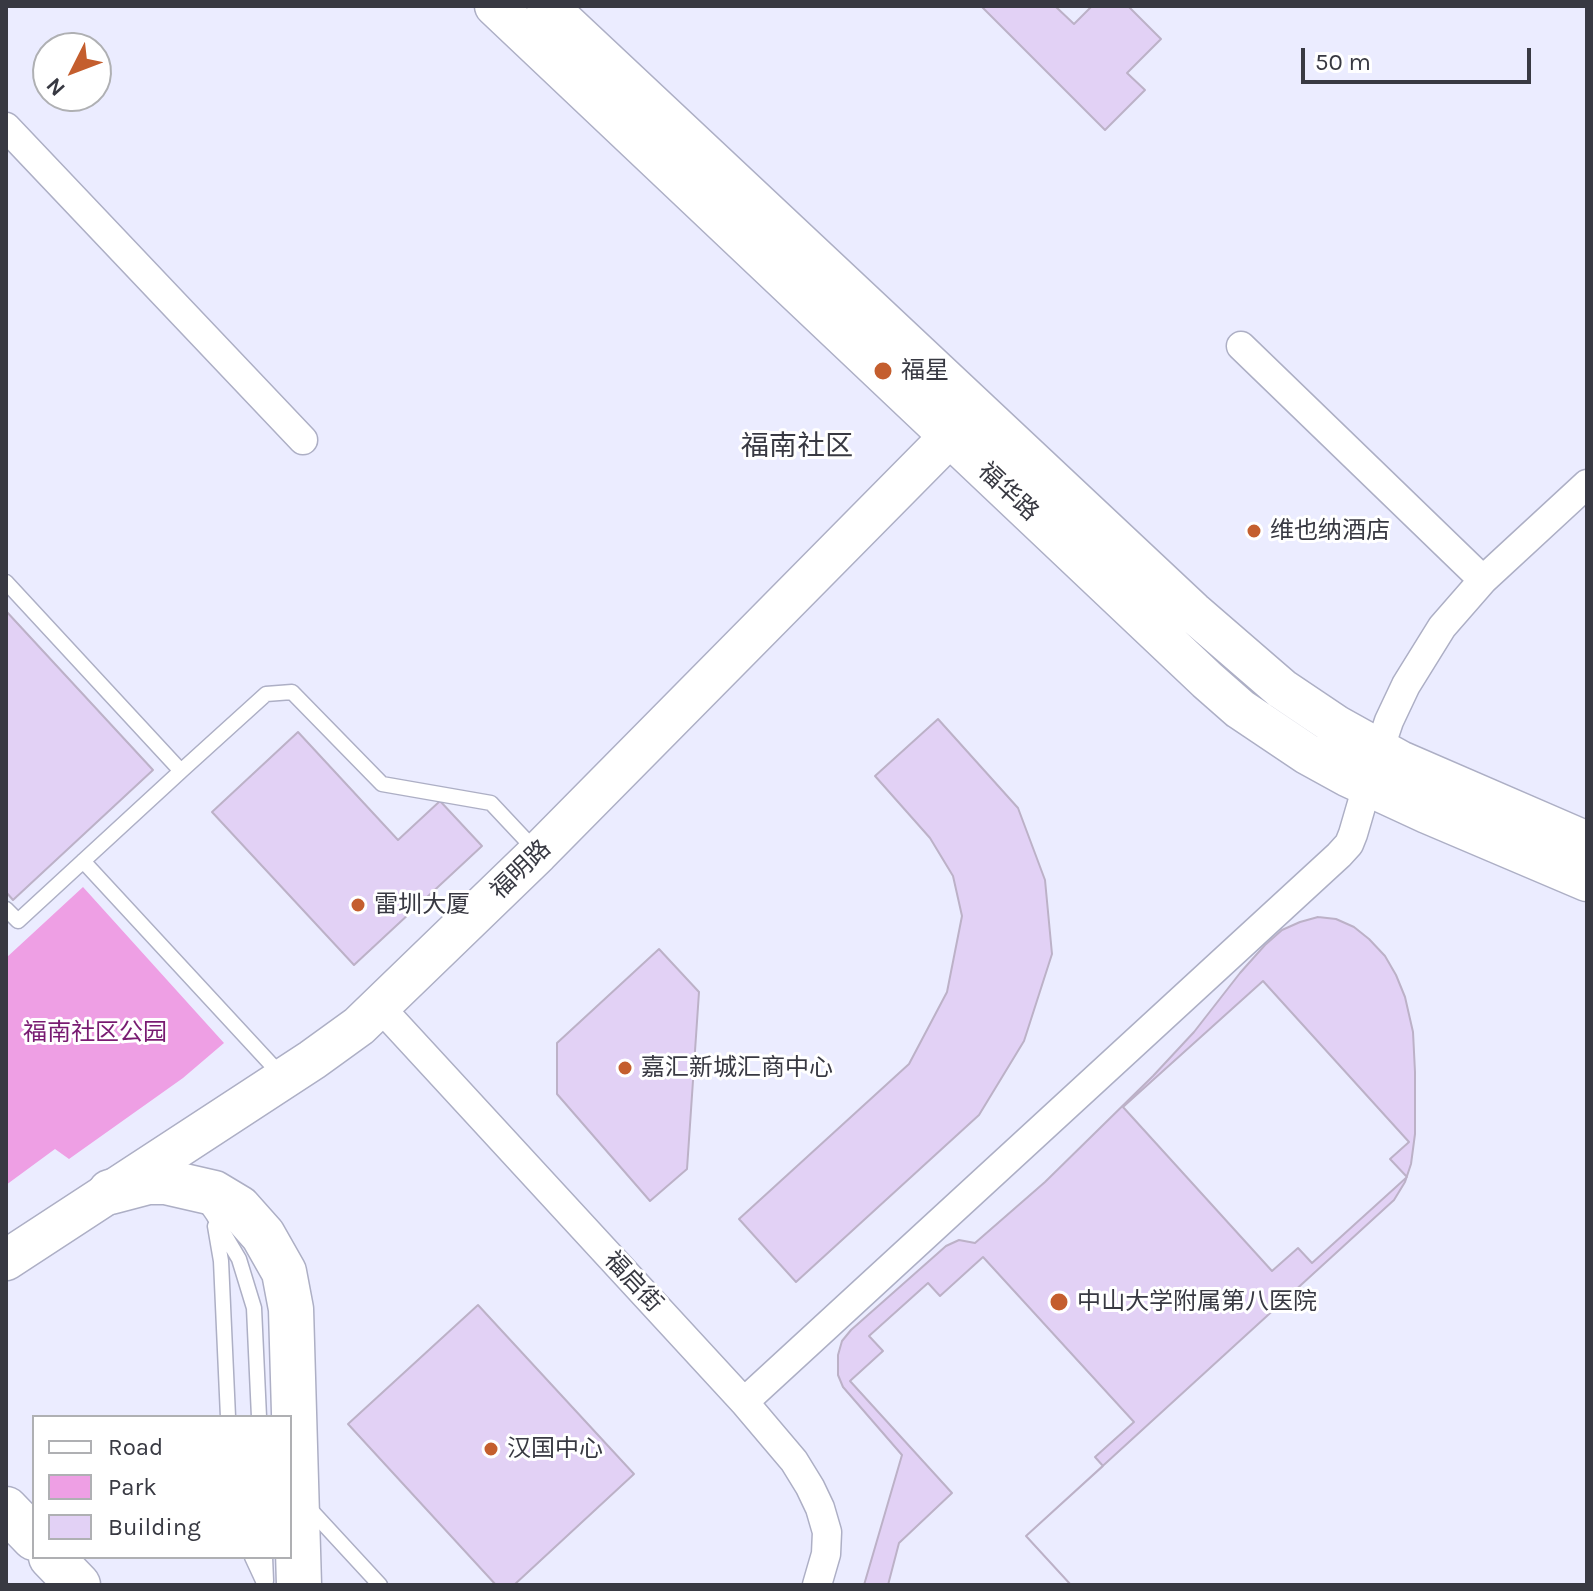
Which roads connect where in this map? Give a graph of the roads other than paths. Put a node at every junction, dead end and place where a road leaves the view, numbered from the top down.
1 (495, 6) edge
2 (547, 6) edge
3 (6, 127) edge
4 (1241, 346) dead end
5 (963, 423) junction
6 (303, 440) dead end
7 (1587, 484) edge
8 (1483, 580) junction
9 (6, 582) edge
10 (1374, 768) junction
11 (181, 771) junction
12 (1587, 842) edge
13 (538, 853) junction
14 (83, 861) junction
15 (1587, 881) edge
16 (6, 909) edge
17 (380, 1007) junction
18 (284, 1078) junction
19 (110, 1192) junction
20 (201, 1200) junction
21 (6, 1260) edge
22 (744, 1402) junction
23 (228, 1415) edge
24 (259, 1415) edge
25 (296, 1494) junction
26 (6, 1509) edge
27 (32, 1536) edge
28 (53, 1559) edge
29 (253, 1559) edge
30 (265, 1559) edge
31 (78, 1585) edge
32 (266, 1585) edge
33 (299, 1585) edge
34 (380, 1585) edge
35 (817, 1585) edge

1 - 5 main road, 福华路
2 - 5 main road, 福华路
3 - 6 street
4 - 8 street
5 - 10 main road, 福华路
5 - 13 main road, 福明路
7 - 8 street
8 - 10 street
9 - 11 lane
10 - 12 main road, 福华路
10 - 15 main road, 福华路
10 - 22 street
11 - 13 lane
11 - 14 lane
13 - 17 main road, 福明路
14 - 16 lane
14 - 18 lane
17 - 18 main road, 福明路
17 - 22 street, 福启街
18 - 19 main road, 福明路
19 - 20 main road
19 - 21 main road, 福明路
20 - 23 lane
20 - 24 lane
20 - 25 main road
22 - 35 street, 福启街
25 - 33 main road
25 - 34 lane
26 - 27 main road
28 - 31 main road
29 - 32 lane
30 - 32 lane

